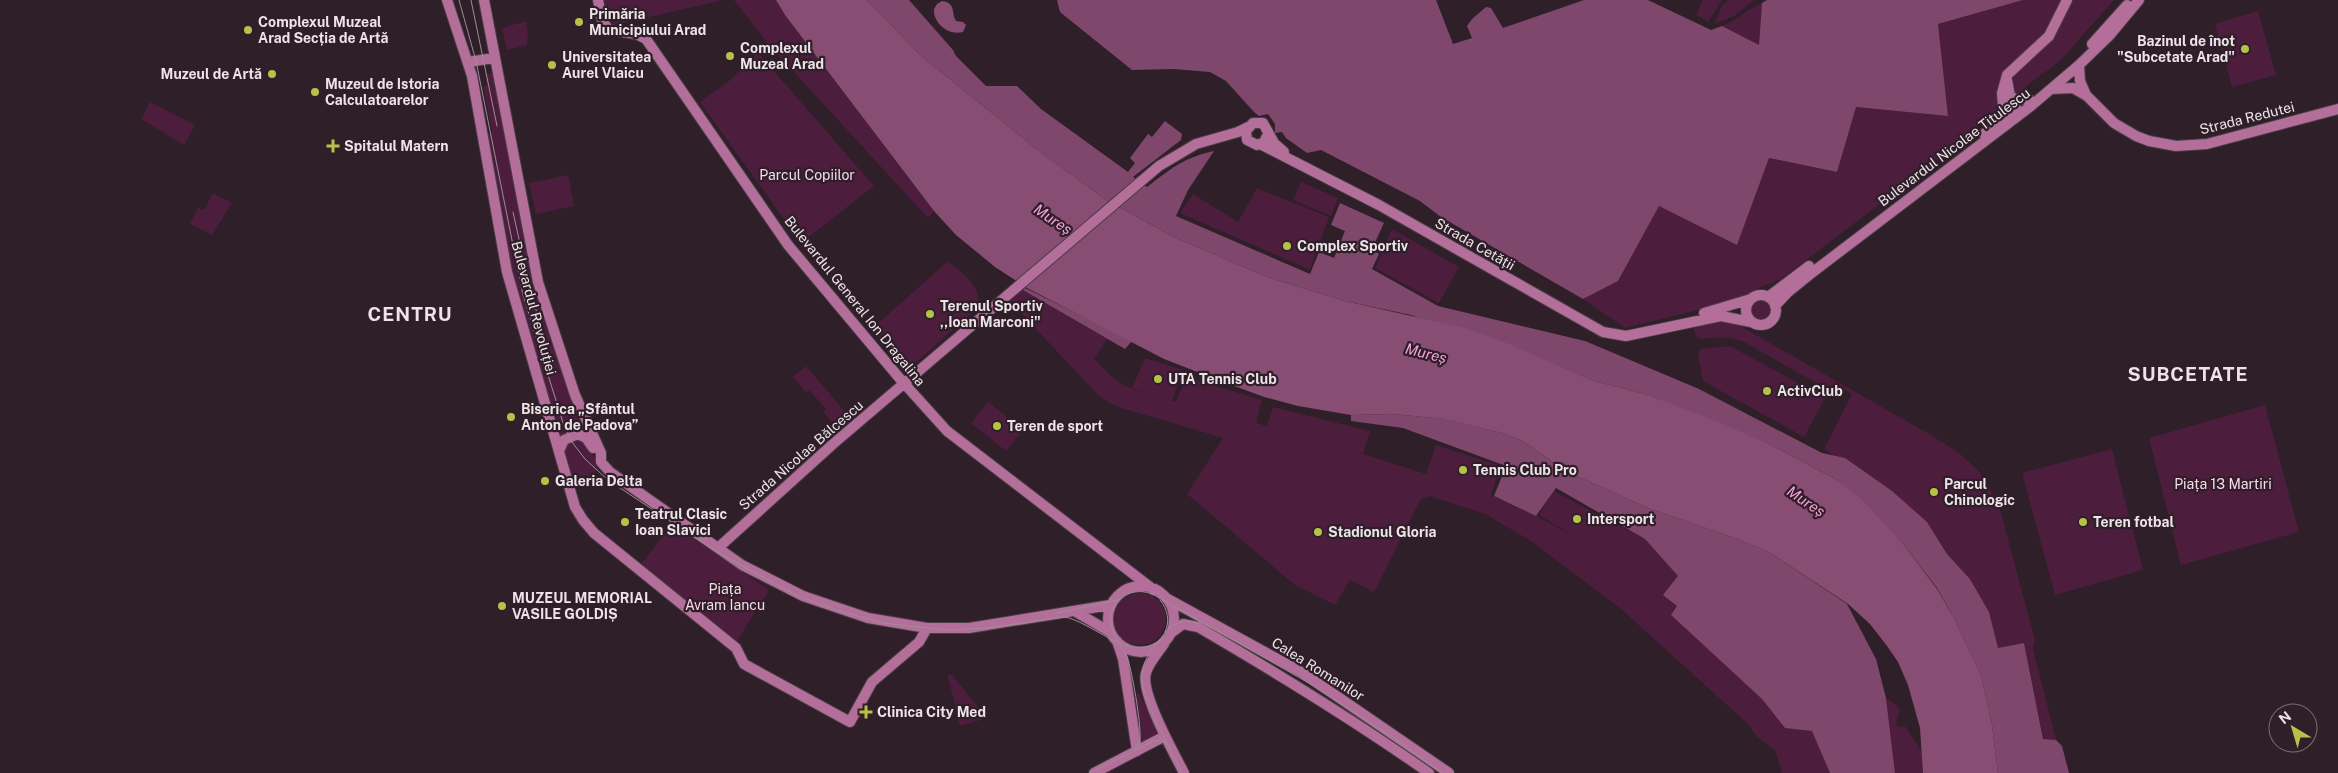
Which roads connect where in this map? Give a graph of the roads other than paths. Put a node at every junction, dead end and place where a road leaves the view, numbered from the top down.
1 (447, 0) edge
2 (484, 0) edge
3 (598, 0) edge
4 (2068, 0) edge
5 (2131, 0) edge
6 (2139, 0) edge
7 (494, 58) junction
8 (468, 62) junction
9 (2079, 65) junction
10 (2007, 75) junction
11 (2051, 89) junction
12 (2087, 96) junction
13 (2029, 100) junction
14 (2338, 109) edge
15 (2004, 119) junction
16 (1248, 127) junction
17 (1268, 134) junction
18 (1220, 137) junction
19 (1247, 140) junction
20 (1260, 144) junction
21 (1303, 165) junction
22 (1751, 299) junction
23 (1772, 302) junction
24 (1751, 322) junction
25 (1637, 334) junction
26 (939, 354) junction
27 (890, 367) junction
28 (905, 384) junction
29 (559, 451) junction
30 (601, 462) junction
31 (718, 548) junction
32 (1154, 590) junction
33 (1166, 598) junction
34 (1110, 605) junction
35 (1076, 612) junction
36 (927, 628) junction
37 (1113, 636) junction
38 (1169, 636) junction
39 (1166, 736) junction
40 (1137, 751) junction
41 (1094, 773) edge
42 (1184, 773) edge
43 (1429, 773) edge
44 (1449, 773) edge

1 - 8 main road, Bulevardul Revoluției
2 - 7 main road, Bulevardul Revoluției
3 - 27 main road, Bulevardul General Ion Dragalina
4 - 10 main road
5 - 13 main road, Bulevardul Nicolae Titulescu
6 - 9 main road, Bulevardul Nicolae Titulescu
7 - 8 main road
7 - 30 main road, Bulevardul Revoluției
8 - 29 main road, Bulevardul Revoluției
9 - 11 main road, Bulevardul Nicolae Titulescu
9 - 12 main road
10 - 13 main road
10 - 15 main road
11 - 12 main road
11 - 23 main road, Bulevardul Nicolae Titulescu
12 - 14 main road, Strada Redutei
13 - 15 main road, Bulevardul Nicolae Titulescu
15 - 23 main road, Bulevardul Nicolae Titulescu
16 - 17 main road
16 - 18 main road
16 - 19 main road
17 - 20 main road
17 - 21 main road, Strada Cetății
18 - 19 main road
18 - 26 main road
19 - 20 main road
20 - 21 main road, Strada Cetății
21 - 25 main road, Strada Cetății
22 - 23 main road, Strada Cetății
22 - 24 main road
22 - 25 main road, Strada Cetății
23 - 24 main road, Strada Cetății
24 - 25 main road, Strada Cetății
26 - 27 main road
26 - 28 main road, Strada Nicolae Bălcescu
27 - 28 main road, Bulevardul General Ion Dragalina
28 - 31 main road, Strada Nicolae Bălcescu
28 - 32 main road, Bulevardul General Ion Dragalina
29 - 30 main road
29 - 36 main road, Bulevardul Revoluției
30 - 31 main road
31 - 36 main road
32 - 33 main road
32 - 34 main road
33 - 38 main road
33 - 44 main road, Calea Romanilor
34 - 35 main road
34 - 37 main road
35 - 36 main road
35 - 37 main road
37 - 38 main road
37 - 40 main road
38 - 39 main road
38 - 43 main road, Calea Romanilor
39 - 40 main road
39 - 42 main road
40 - 41 main road

